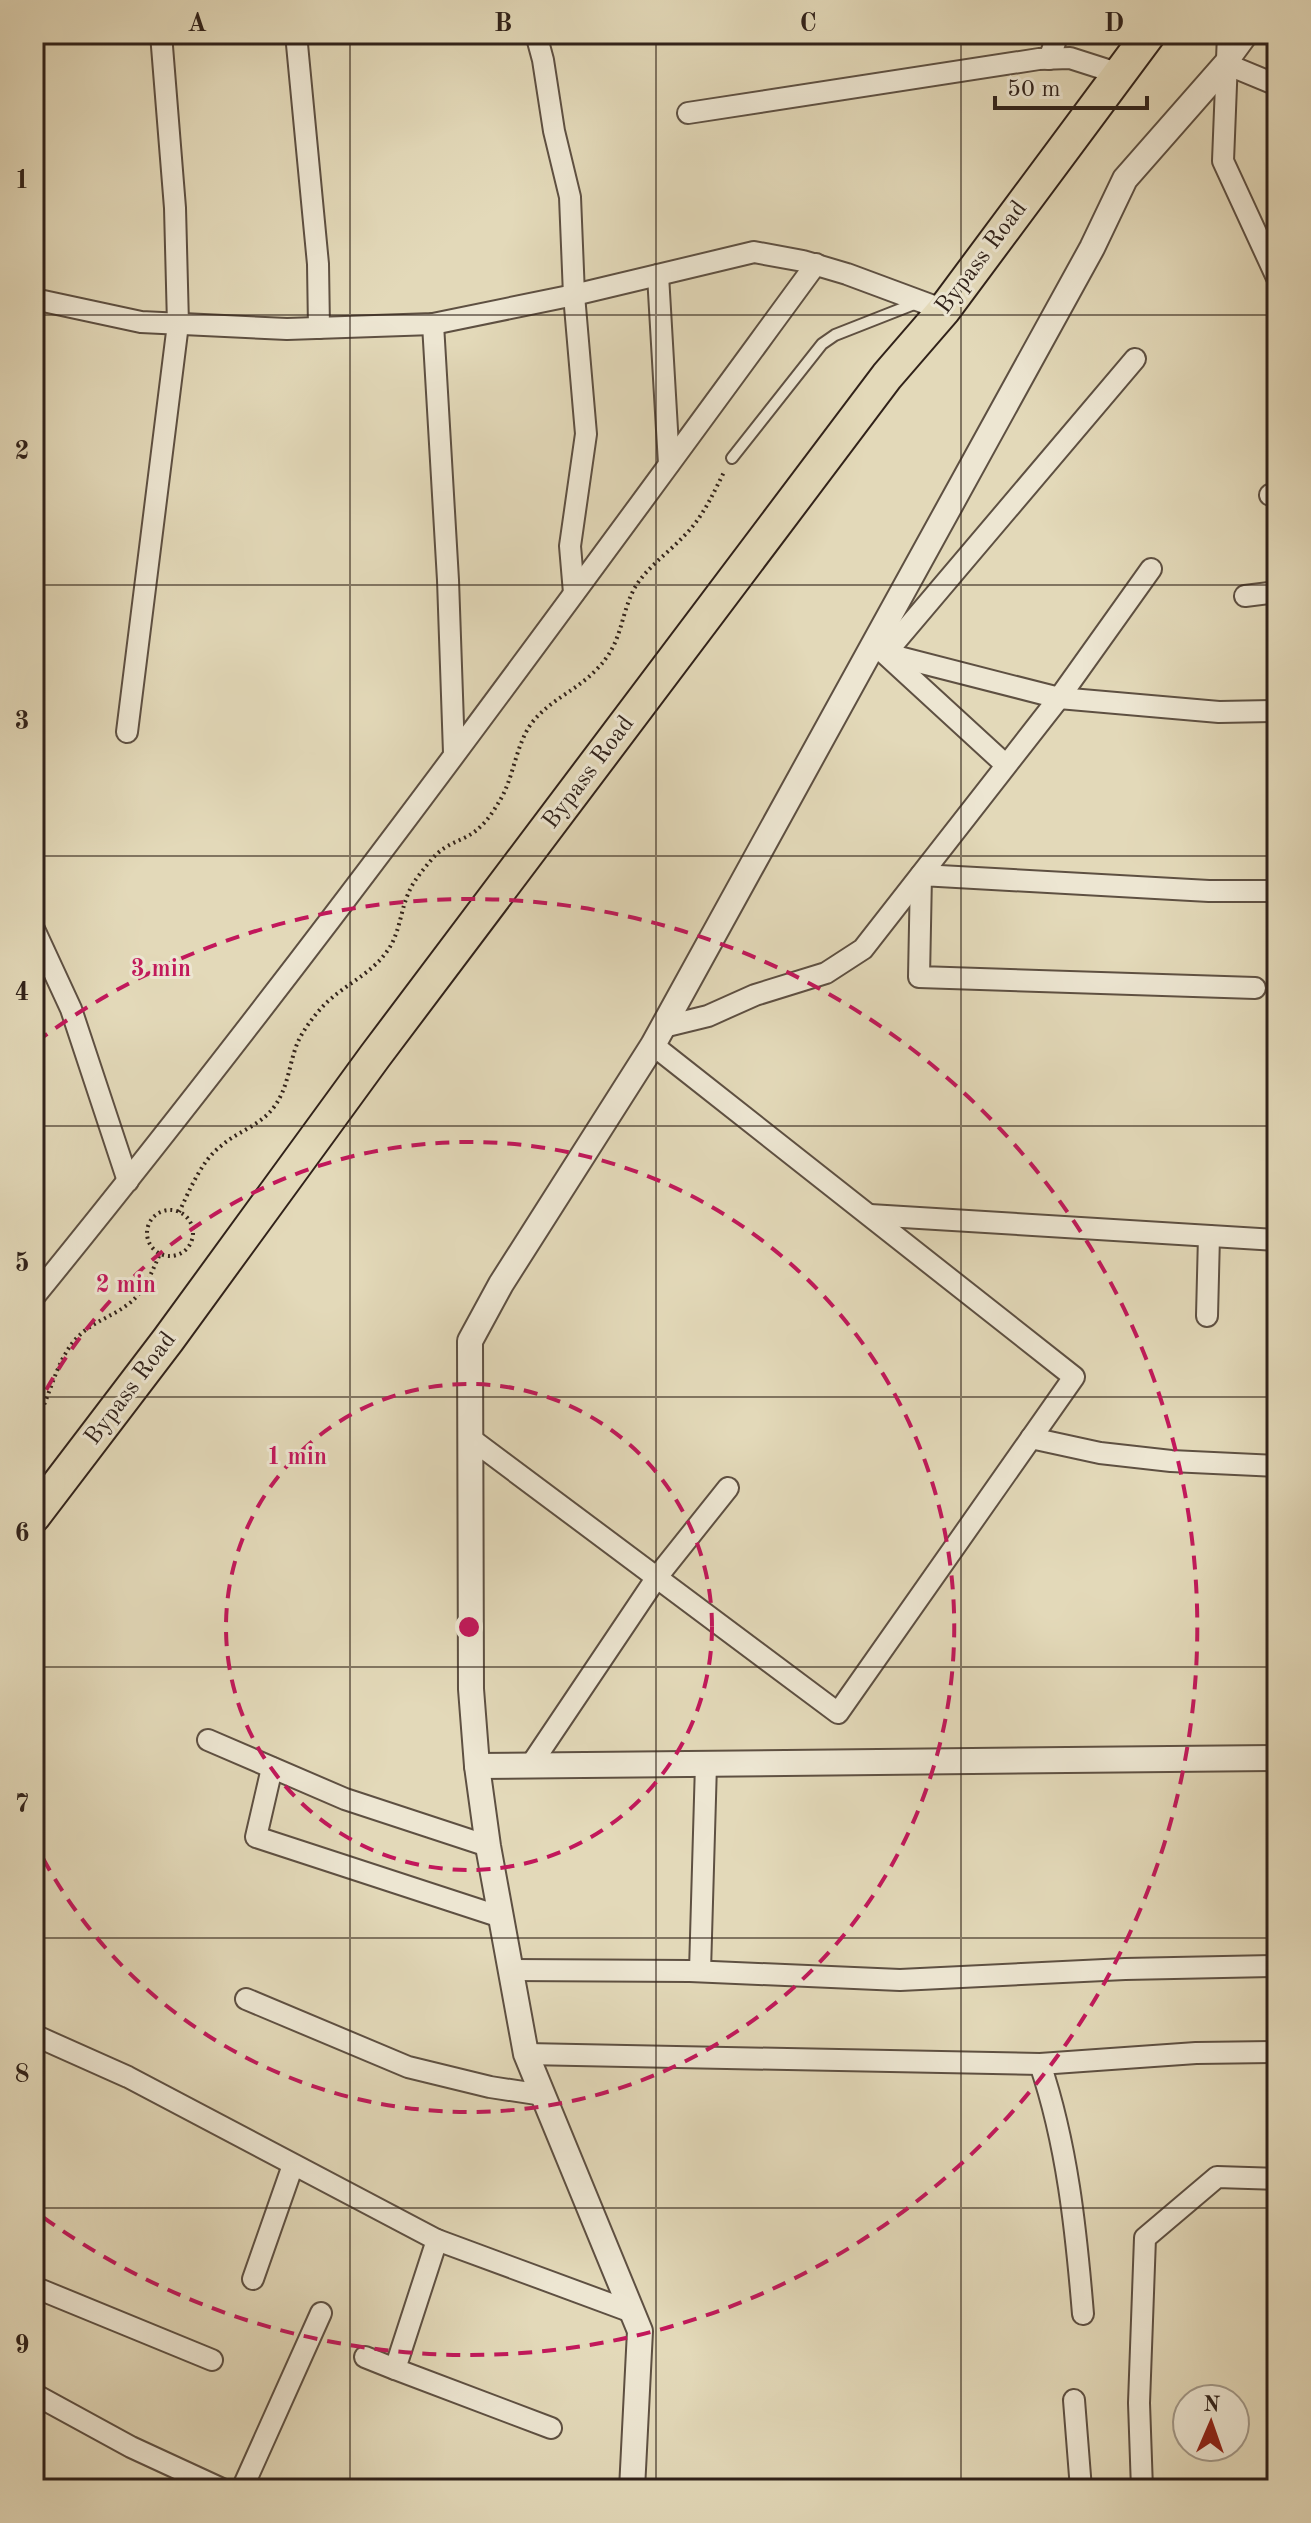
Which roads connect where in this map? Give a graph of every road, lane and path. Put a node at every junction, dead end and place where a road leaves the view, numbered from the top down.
1 (161, 34) edge
2 (296, 34) edge
3 (536, 34) edge
4 (1058, 34) edge
5 (1149, 34) edge
6 (1228, 34) edge
7 (1248, 34) edge
8 (1049, 59) junction
9 (1226, 64) junction
10 (1120, 74) junction
11 (1277, 85) edge
12 (688, 113) dead end
13 (816, 264) junction
14 (658, 275) junction
15 (1277, 278) edge
16 (574, 295) junction
17 (34, 299) edge
18 (933, 306) junction
19 (178, 324) junction
20 (433, 324) junction
21 (319, 328) junction
22 (1135, 359) dead end
23 (732, 458) joint
24 (669, 464) junction
25 (1151, 569) dead end
26 (1277, 592) edge
27 (574, 593) junction
28 (1245, 596) dead end
29 (879, 649) junction
30 (1059, 698) junction
31 (1277, 711) edge
32 (127, 732) dead end
33 (454, 753) junction
34 (1006, 765) junction
35 (921, 875) junction
36 (1277, 891) edge
37 (34, 929) edge
38 (1255, 988) dead end
39 (658, 1036) junction
40 (128, 1181) junction
41 (179, 1212) junction
42 (870, 1215) junction
43 (1209, 1236) junction
44 (1277, 1240) edge
45 (160, 1254) junction
46 (34, 1297) edge
47 (1207, 1316) dead end
48 (34, 1426) edge
49 (470, 1438) junction
50 (1031, 1438) junction
51 (1277, 1466) edge
52 (728, 1488) dead end
53 (34, 1516) edge
54 (657, 1577) junction
55 (208, 1740) dead end
56 (1277, 1758) edge
57 (706, 1764) junction
58 (477, 1766) junction
59 (530, 1766) junction
60 (272, 1768) junction
61 (488, 1846) junction
62 (501, 1917) junction
63 (1277, 1966) edge
64 (511, 1970) junction
65 (700, 1971) junction
66 (246, 1999) dead end
67 (34, 2035) edge
68 (1277, 2052) edge
69 (526, 2054) junction
70 (1040, 2064) junction
71 (543, 2095) junction
72 (293, 2165) junction
73 (1277, 2179) edge
74 (437, 2240) junction
75 (253, 2279) dead end
76 (34, 2287) edge
77 (632, 2312) junction
78 (321, 2313) dead end
79 (1083, 2314) dead end
80 (365, 2357) dead end
81 (212, 2360) dead end
82 (395, 2369) junction
83 (34, 2394) edge
84 (1074, 2400) dead end
85 (551, 2428) dead end
86 (222, 2489) edge
87 (242, 2489) edge
88 (632, 2489) edge
89 (1081, 2489) edge
90 (1142, 2489) edge

1 - 19 street
2 - 21 street
3 - 16 street
4 - 8 street
5 - 10 main road, Bypass Road
6 - 9 street
7 - 9 street
8 - 10 street
8 - 12 street
9 - 11 street
9 - 15 street
9 - 29 street
10 - 18 main road, Bypass Road
13 - 14 street
13 - 18 street
13 - 24 street
14 - 16 street
14 - 24 street
16 - 20 street
16 - 27 street
17 - 19 street
18 - 23 lane
18 - 53 main road, Bypass Road
19 - 21 street
19 - 32 street
20 - 21 street
20 - 33 street
22 - 29 street
23 - 41 path
24 - 27 street
25 - 30 street
26 - 28 street
27 - 33 street
29 - 30 street
29 - 34 street
29 - 39 street
30 - 31 street
30 - 34 street
33 - 40 street
34 - 35 street
35 - 36 street
35 - 38 street
35 - 39 street
37 - 40 street
39 - 42 street
39 - 49 street
40 - 46 street
41 - 45 path
41 - 45 path
42 - 43 street
42 - 50 street
43 - 44 street
43 - 47 street
45 - 48 path
49 - 54 street
49 - 58 street
50 - 51 street
50 - 54 street
52 - 54 street
54 - 59 street
55 - 60 street
56 - 57 street
57 - 59 street
57 - 65 street
58 - 59 street
58 - 61 street
60 - 61 street
60 - 62 street
61 - 62 street
62 - 64 street
63 - 65 street
64 - 65 street
64 - 69 street
66 - 71 street
67 - 72 street
68 - 70 street
69 - 70 street
69 - 71 street
70 - 79 street
71 - 77 street
72 - 74 street
72 - 75 street
73 - 90 street
74 - 77 street
74 - 82 street
76 - 81 street
77 - 88 street
78 - 87 street
80 - 82 street
82 - 85 street
83 - 86 street
84 - 89 street

